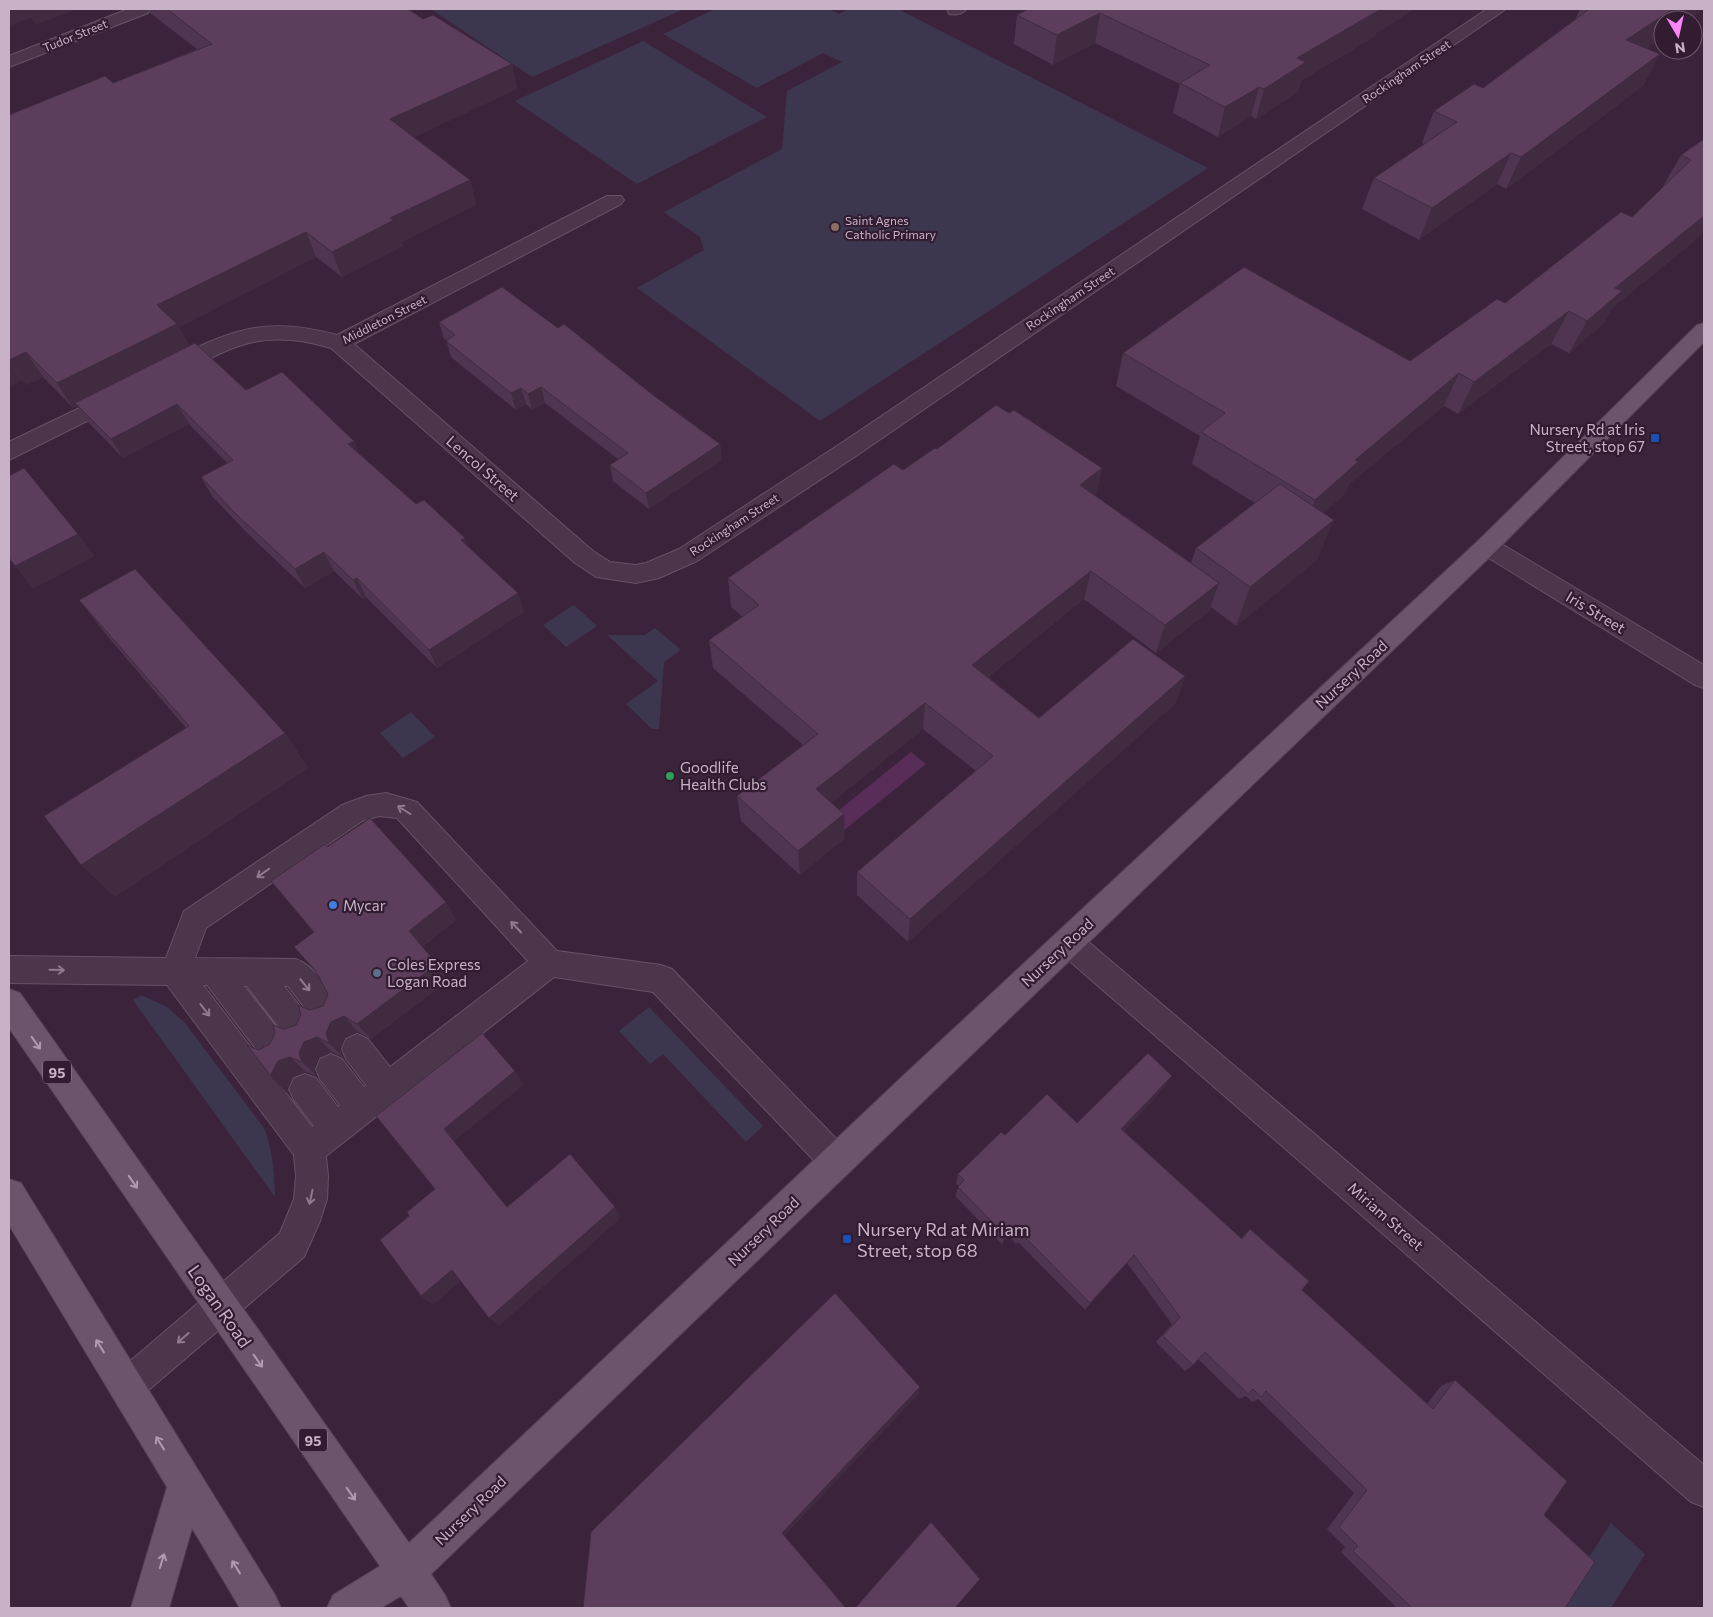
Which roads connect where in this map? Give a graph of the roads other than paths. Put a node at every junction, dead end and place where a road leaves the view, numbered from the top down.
1 (142, 9) edge
2 (1498, 9) edge
3 (9, 62) edge
4 (614, 200) dead end
5 (1704, 330) edge
6 (339, 343) junction
7 (9, 452) edge
8 (1487, 546) junction
9 (636, 574) joint
10 (1704, 678) edge
11 (1068, 942) junction
12 (549, 963) junction
13 (9, 970) edge
14 (174, 972) junction
15 (215, 972) junction
16 (255, 973) junction
17 (9, 1003) edge
18 (325, 1010) edge
19 (299, 1029) edge
20 (274, 1048) edge
21 (357, 1049) edge
22 (331, 1069) dead end
23 (388, 1088) junction
24 (305, 1089) dead end
25 (362, 1109) junction
26 (336, 1128) junction
27 (310, 1149) junction
28 (836, 1161) junction
29 (9, 1195) edge
30 (220, 1306) junction
31 (126, 1387) junction
32 (186, 1484) junction
33 (1704, 1489) edge
34 (406, 1572) junction
35 (150, 1608) edge
36 (262, 1608) edge
37 (346, 1608) edge
38 (383, 1608) edge
39 (432, 1608) edge

1 - 3 street, Tudor Street
2 - 9 street, Rockingham Street
4 - 6 street, Middleton Street
5 - 8 main road, Nursery Road
6 - 7 street, Middleton Street
6 - 9 street, Lencol Street
8 - 10 street, Iris Street
8 - 11 main road, Nursery Road
11 - 28 main road, Nursery Road
11 - 33 street, Miriam Street
12 -> 14 street
12 - 23 street
12 - 28 street
13 -> 14 street
14 - 15 street
14 -> 27 street
15 - 16 street
15 - 20 street
16 -> 18 street
16 - 19 street
17 -> 30 main road, Logan Road / 95
21 - 23 street
22 - 25 street
23 - 25 street
24 - 26 street
25 - 26 street
26 - 27 street
27 -> 30 street
28 - 34 main road, Nursery Road
31 -> 29 main road
30 -> 31 street
30 -> 34 main road, Logan Road / 95
32 -> 31 main road
35 -> 32 main road
36 -> 32 main road
34 - 37 main road, Nursery Road
34 - 38 main road, Nursery Road
34 - 39 main road, Logan Road / 95

